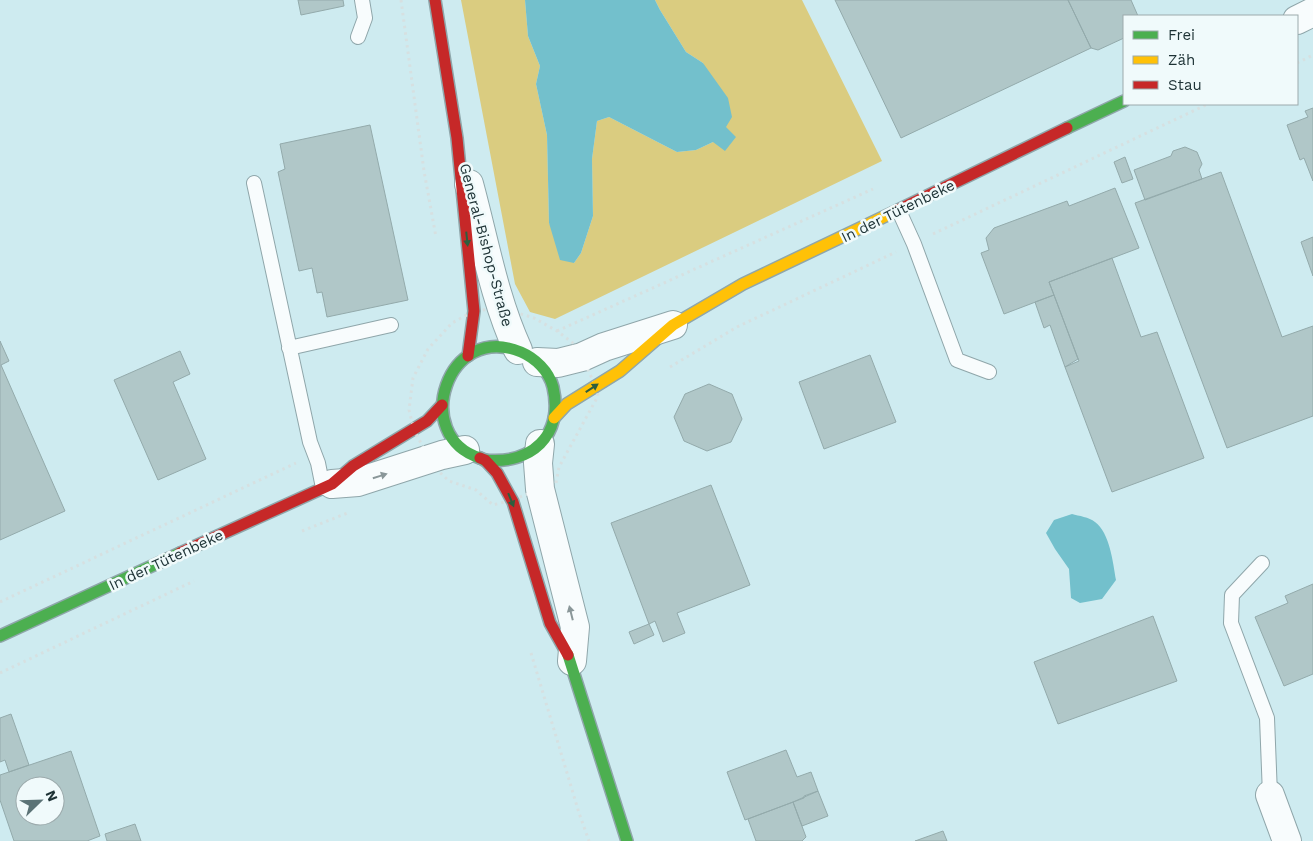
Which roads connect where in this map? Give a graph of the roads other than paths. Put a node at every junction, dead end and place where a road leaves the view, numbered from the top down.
1 (362, 0) edge
2 (435, 0) edge
3 (1313, 12) edge
4 (1298, 20) edge
5 (358, 37) dead end
6 (1123, 101) edge
7 (457, 138) junction
8 (254, 183) dead end
9 (899, 211) junction
10 (391, 325) dead end
11 (673, 325) junction
12 (289, 348) junction
13 (468, 356) junction
14 (528, 356) junction
15 (989, 372) dead end
16 (442, 405) junction
17 (554, 418) junction
18 (540, 444) junction
19 (475, 455) junction
20 (328, 486) junction
21 (1262, 563) dead end
22 (0, 636) edge
23 (572, 661) junction
24 (1270, 795) joint
25 (627, 841) edge
26 (1287, 841) edge

1 - 5 lane
2 - 7 street, General-Bishop-Straße
3 - 4 street
6 - 9 street, In der Tütenbeke
7 -> 13 street, General-Bishop-Straße
7 - 14 street, General-Bishop-Straße
8 - 12 lane
9 - 11 street, In der Tütenbeke
9 - 15 lane
10 - 12 lane
11 - 14 street, In der Tütenbeke
17 -> 11 street, In der Tütenbeke
12 - 20 lane
13 - 14 street
13 - 16 street
14 - 17 street
16 - 19 street
16 - 20 street, In der Tütenbeke
17 - 18 street
18 - 19 street
23 -> 18 street
20 -> 19 street, In der Tütenbeke
19 - 23 street
20 - 22 street, In der Tütenbeke
21 - 24 lane
23 - 25 street
24 - 26 street

